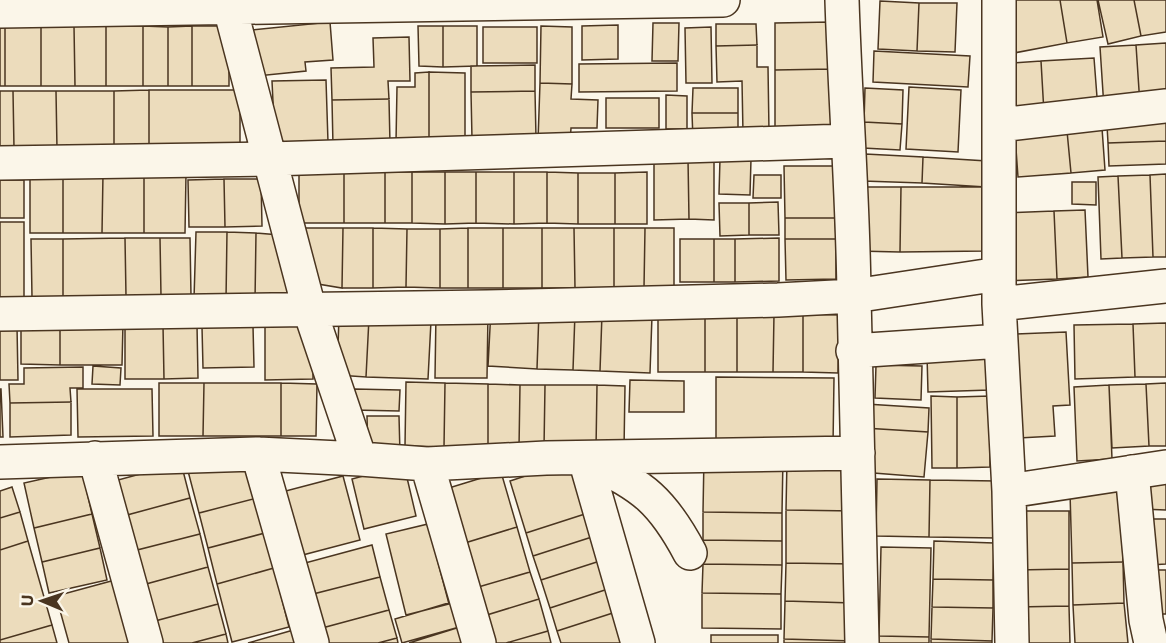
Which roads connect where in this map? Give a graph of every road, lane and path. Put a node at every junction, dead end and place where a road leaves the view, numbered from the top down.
1 (723, 0) edge
2 (842, 0) edge
3 (999, 0) edge
4 (448, 1) edge
5 (301, 3) edge
6 (117, 5) edge
7 (230, 8) junction
8 (0, 11) edge
9 (1166, 106) edge
10 (999, 125) junction
11 (846, 141) junction
12 (270, 159) junction
13 (0, 163) edge
14 (1166, 286) edge
15 (999, 289) junction
16 (854, 296) junction
17 (309, 308) junction
18 (0, 314) edge
19 (1001, 340) junction
20 (853, 351) junction
21 (858, 453) junction
22 (258, 454) junction
23 (95, 458) junction
24 (360, 459) junction
25 (585, 459) junction
26 (0, 462) edge
27 (427, 464) junction
28 (1166, 467) edge
29 (1132, 472) junction
30 (1009, 491) junction
31 (690, 553) dead end
32 (1154, 627) edge
33 (146, 643) edge
34 (312, 643) edge
35 (479, 643) edge
36 (638, 643) edge
37 (862, 643) edge
38 (1012, 643) edge

1 - 4 street
2 - 11 street
3 - 10 street
4 - 5 street
5 - 7 street
6 - 7 street
6 - 8 street
7 - 12 street
9 - 10 street
10 - 15 street
11 - 12 street
11 - 16 street
12 - 13 street
12 - 17 street
14 - 15 street
15 - 16 street
15 - 19 street
16 - 17 street
16 - 20 street
17 - 18 street
17 - 24 street
19 - 20 street
19 - 30 street
20 - 21 street
21 - 25 street
21 - 37 street
22 - 23 street
22 - 24 street
22 - 34 street
23 - 26 street
23 - 33 street
24 - 27 street
25 - 27 street
25 - 31 street
25 - 36 street
27 - 35 street
28 - 29 street
29 - 30 street
29 - 32 street
30 - 38 street

